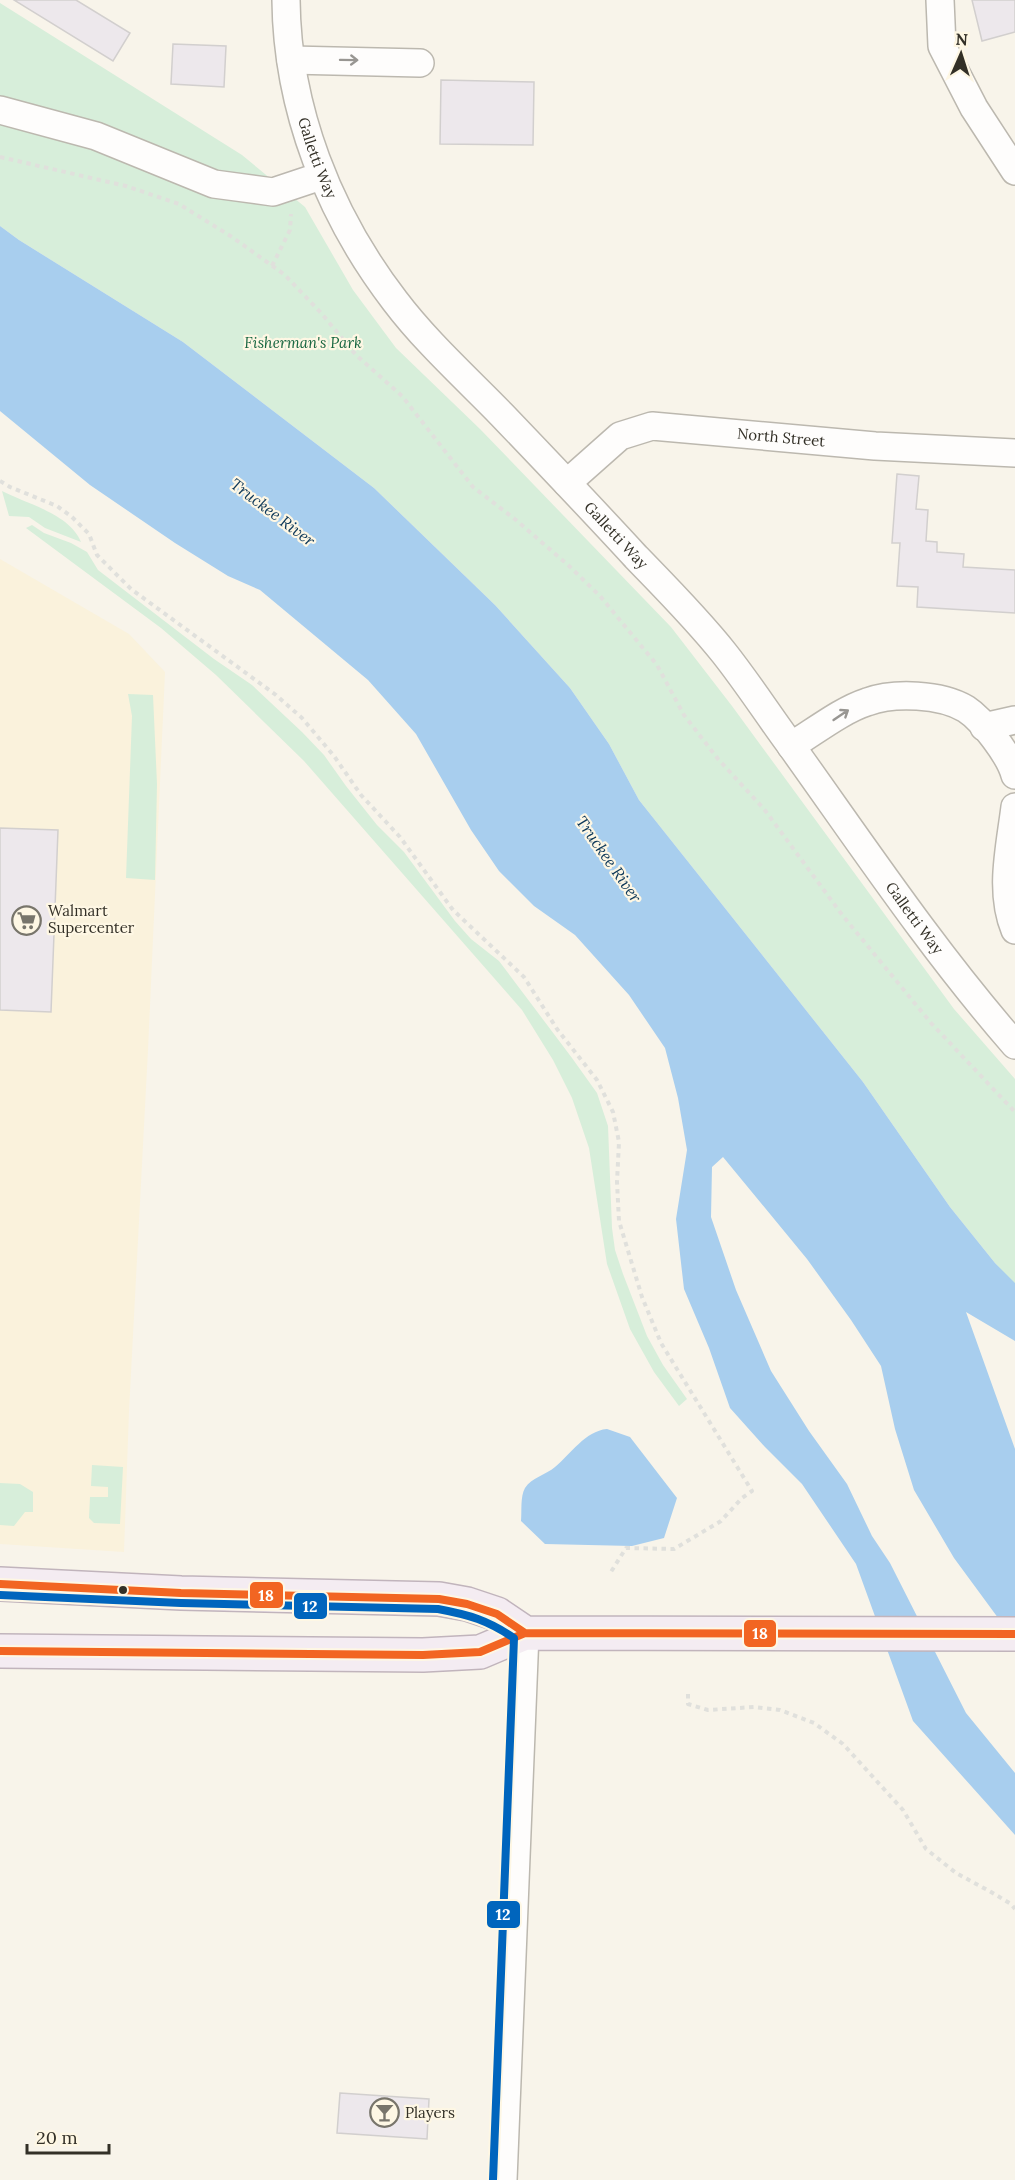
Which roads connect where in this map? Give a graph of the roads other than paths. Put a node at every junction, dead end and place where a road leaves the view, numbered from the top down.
1 (286, 0) edge
2 (940, 0) edge
3 (291, 60) junction
4 (420, 63) dead end
5 (0, 110) edge
6 (1015, 171) edge
7 (321, 176) junction
8 (1015, 453) edge
9 (567, 483) junction
10 (1015, 720) edge
11 (984, 727) junction
12 (791, 746) junction
13 (1015, 775) edge
14 (1015, 807) edge
15 (1015, 930) edge
16 (1015, 1045) edge
17 (0, 1584) edge
18 (525, 1633) junction
19 (1015, 1634) edge
20 (0, 1651) edge
21 (503, 2180) edge

1 - 3 street, Galletti Way
2 - 6 street
3 -> 4 street
3 - 7 street, Galletti Way
5 - 7 street
7 - 9 street, Galletti Way
8 - 9 street, North Street
9 - 12 street, Galletti Way
10 - 11 street
12 -> 11 street
11 - 13 street
12 - 16 street, Galletti Way
14 - 15 street
17 - 18 main road
18 - 19 main road
18 - 20 main road
18 - 21 street

